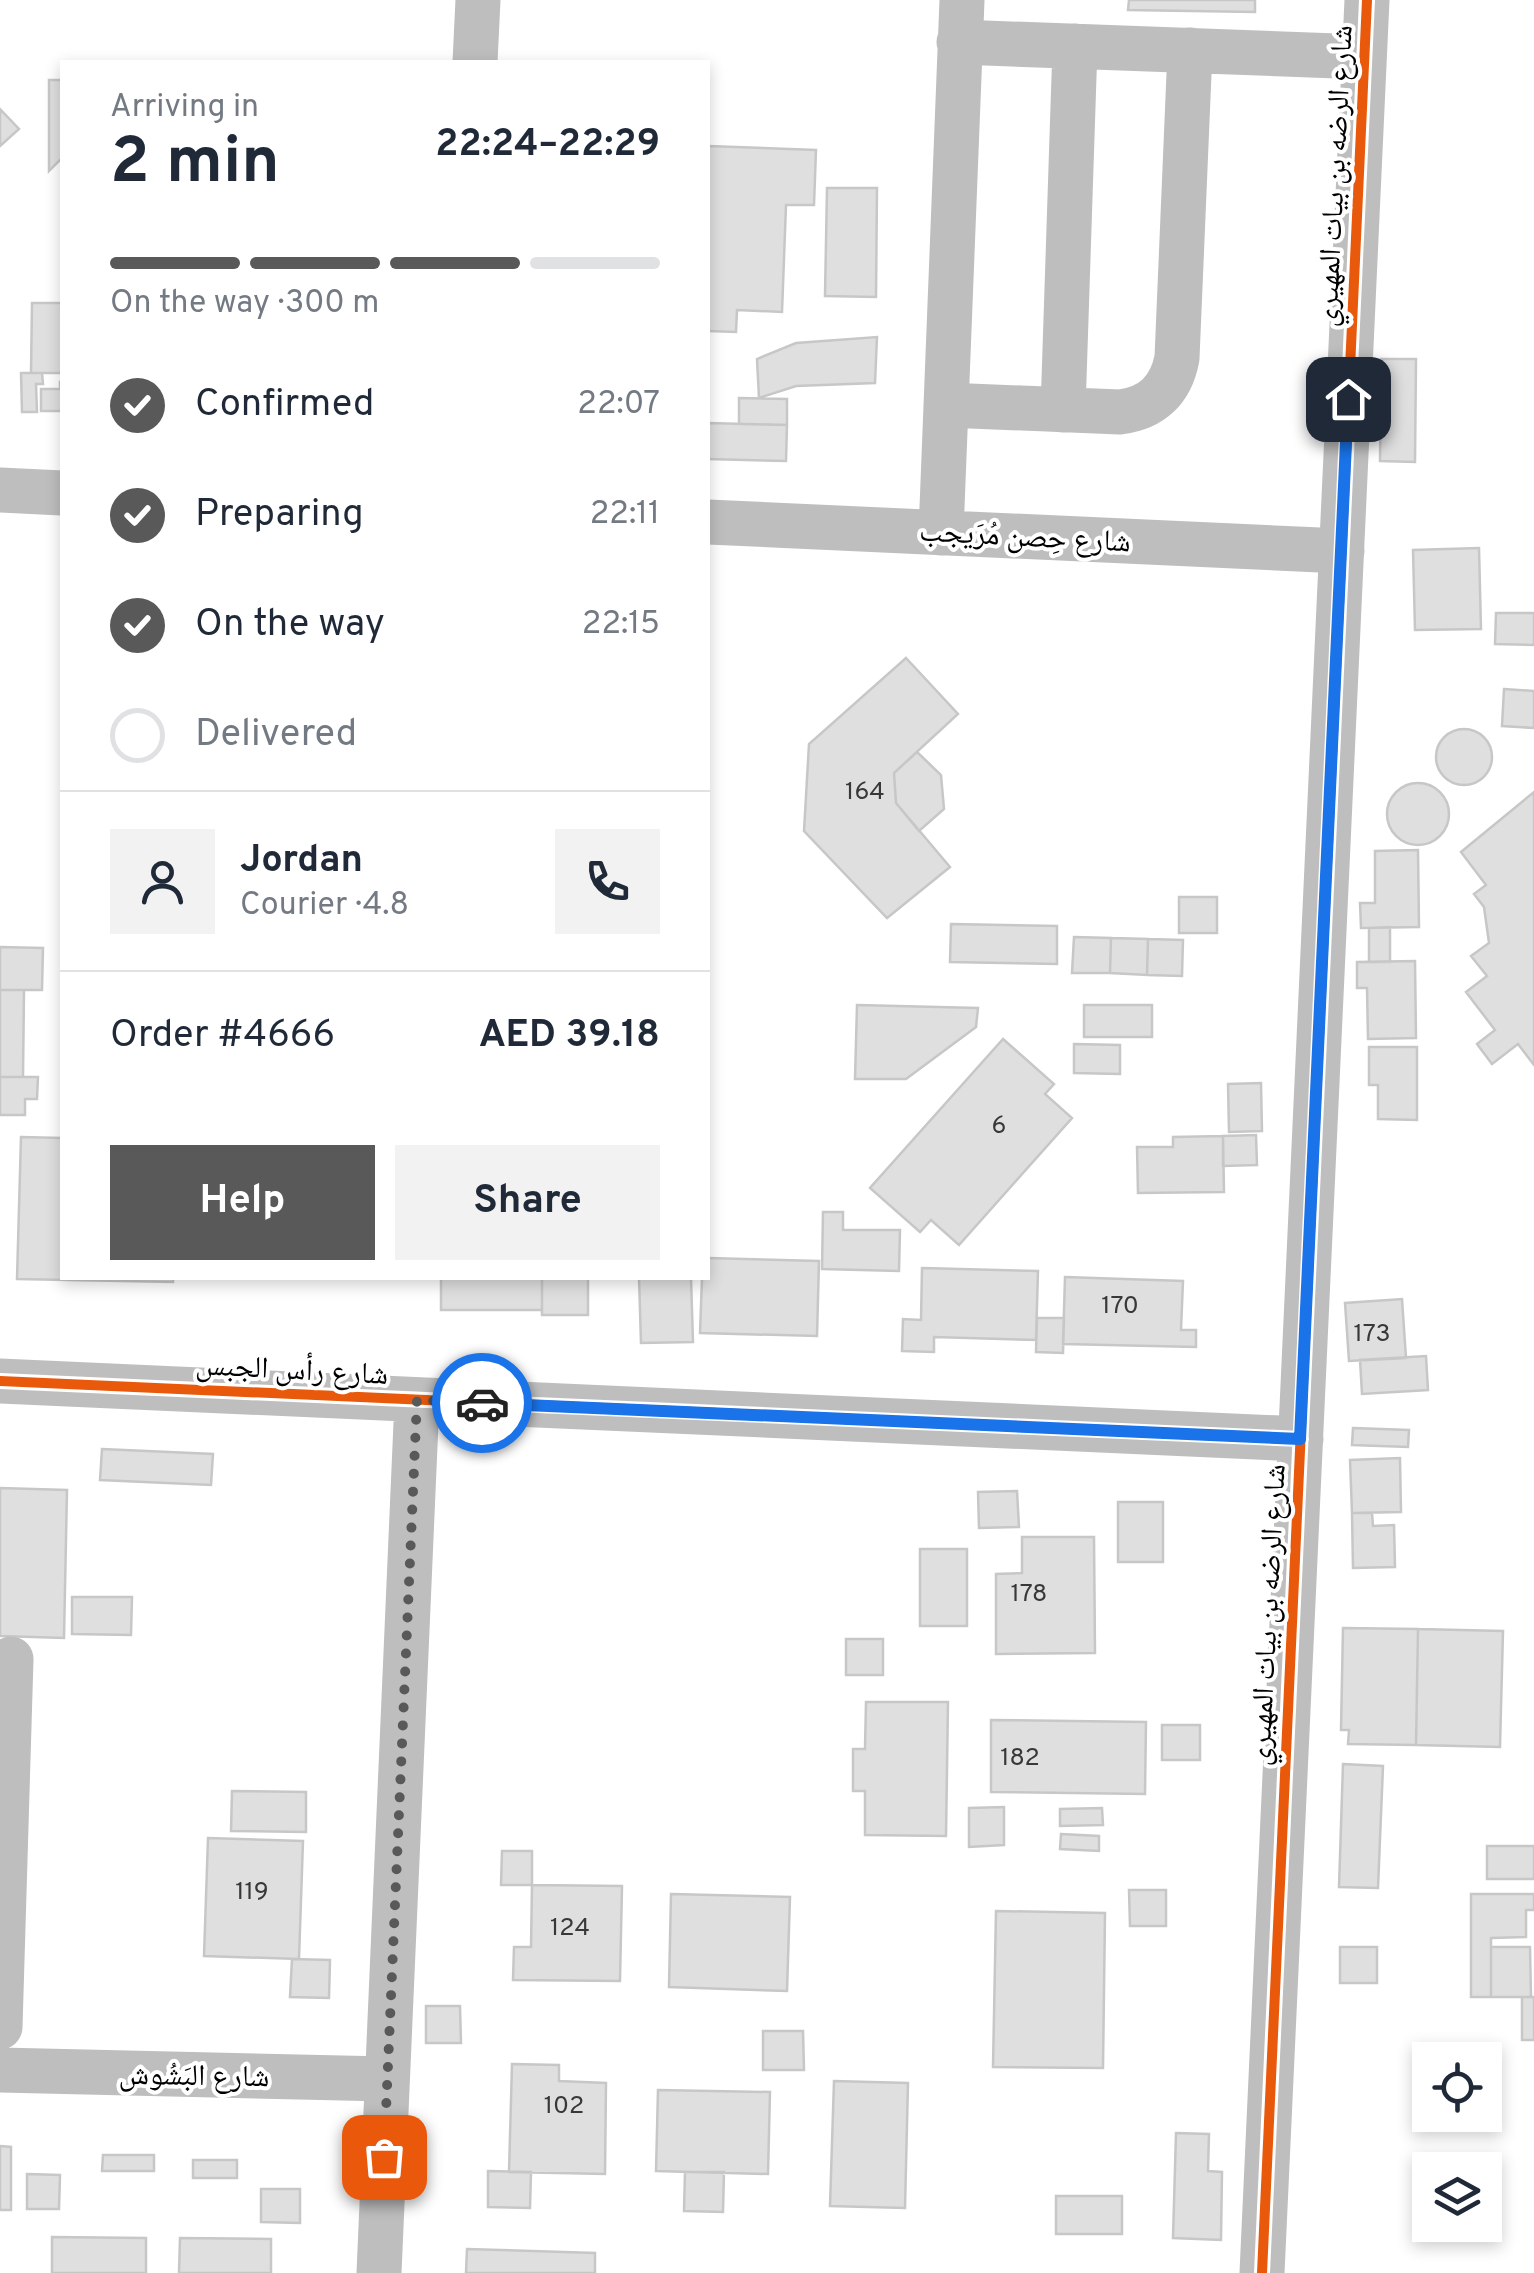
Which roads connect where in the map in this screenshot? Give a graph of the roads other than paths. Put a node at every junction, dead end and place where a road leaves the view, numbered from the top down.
1 (478, 0) edge
2 (1367, 0) edge
3 (961, 21) edge
4 (1076, 46) junction
5 (1190, 50) junction
6 (1364, 57) junction
7 (475, 60) edge
8 (946, 406) junction
9 (1063, 410) junction
10 (0, 490) edge
11 (60, 493) edge
12 (710, 522) edge
13 (942, 533) junction
14 (1342, 551) junction
15 (0, 1381) edge
16 (417, 1400) junction
17 (1300, 1439) junction
18 (11, 1659) dead end
19 (0, 2027) edge
20 (0, 2070) edge
21 (387, 2079) junction
22 (379, 2273) edge
23 (1262, 2273) edge

1 - 7 street
2 - 6 street, شارع الرضه بن بيات المهيري
3 - 4 street
3 - 8 street
4 - 5 street
4 - 9 street
5 - 6 street
5 - 9 street
6 - 14 street, شارع الرضه بن بيات المهيري
8 - 9 street
8 - 13 street
10 - 11 street
12 - 13 street, شارع حِصن مُرَيجب
13 - 14 street, شارع حِصن مُرَيجب
14 - 17 street, شارع الرضه بن بيات المهيري
15 - 16 street, شارع رأس الجبس
16 - 17 street, شارع رأس الجبس
16 - 21 street
17 - 23 street, شارع الرضه بن بيات المهيري
18 - 19 street
20 - 21 street, شارع البَشُوش
21 - 22 street

